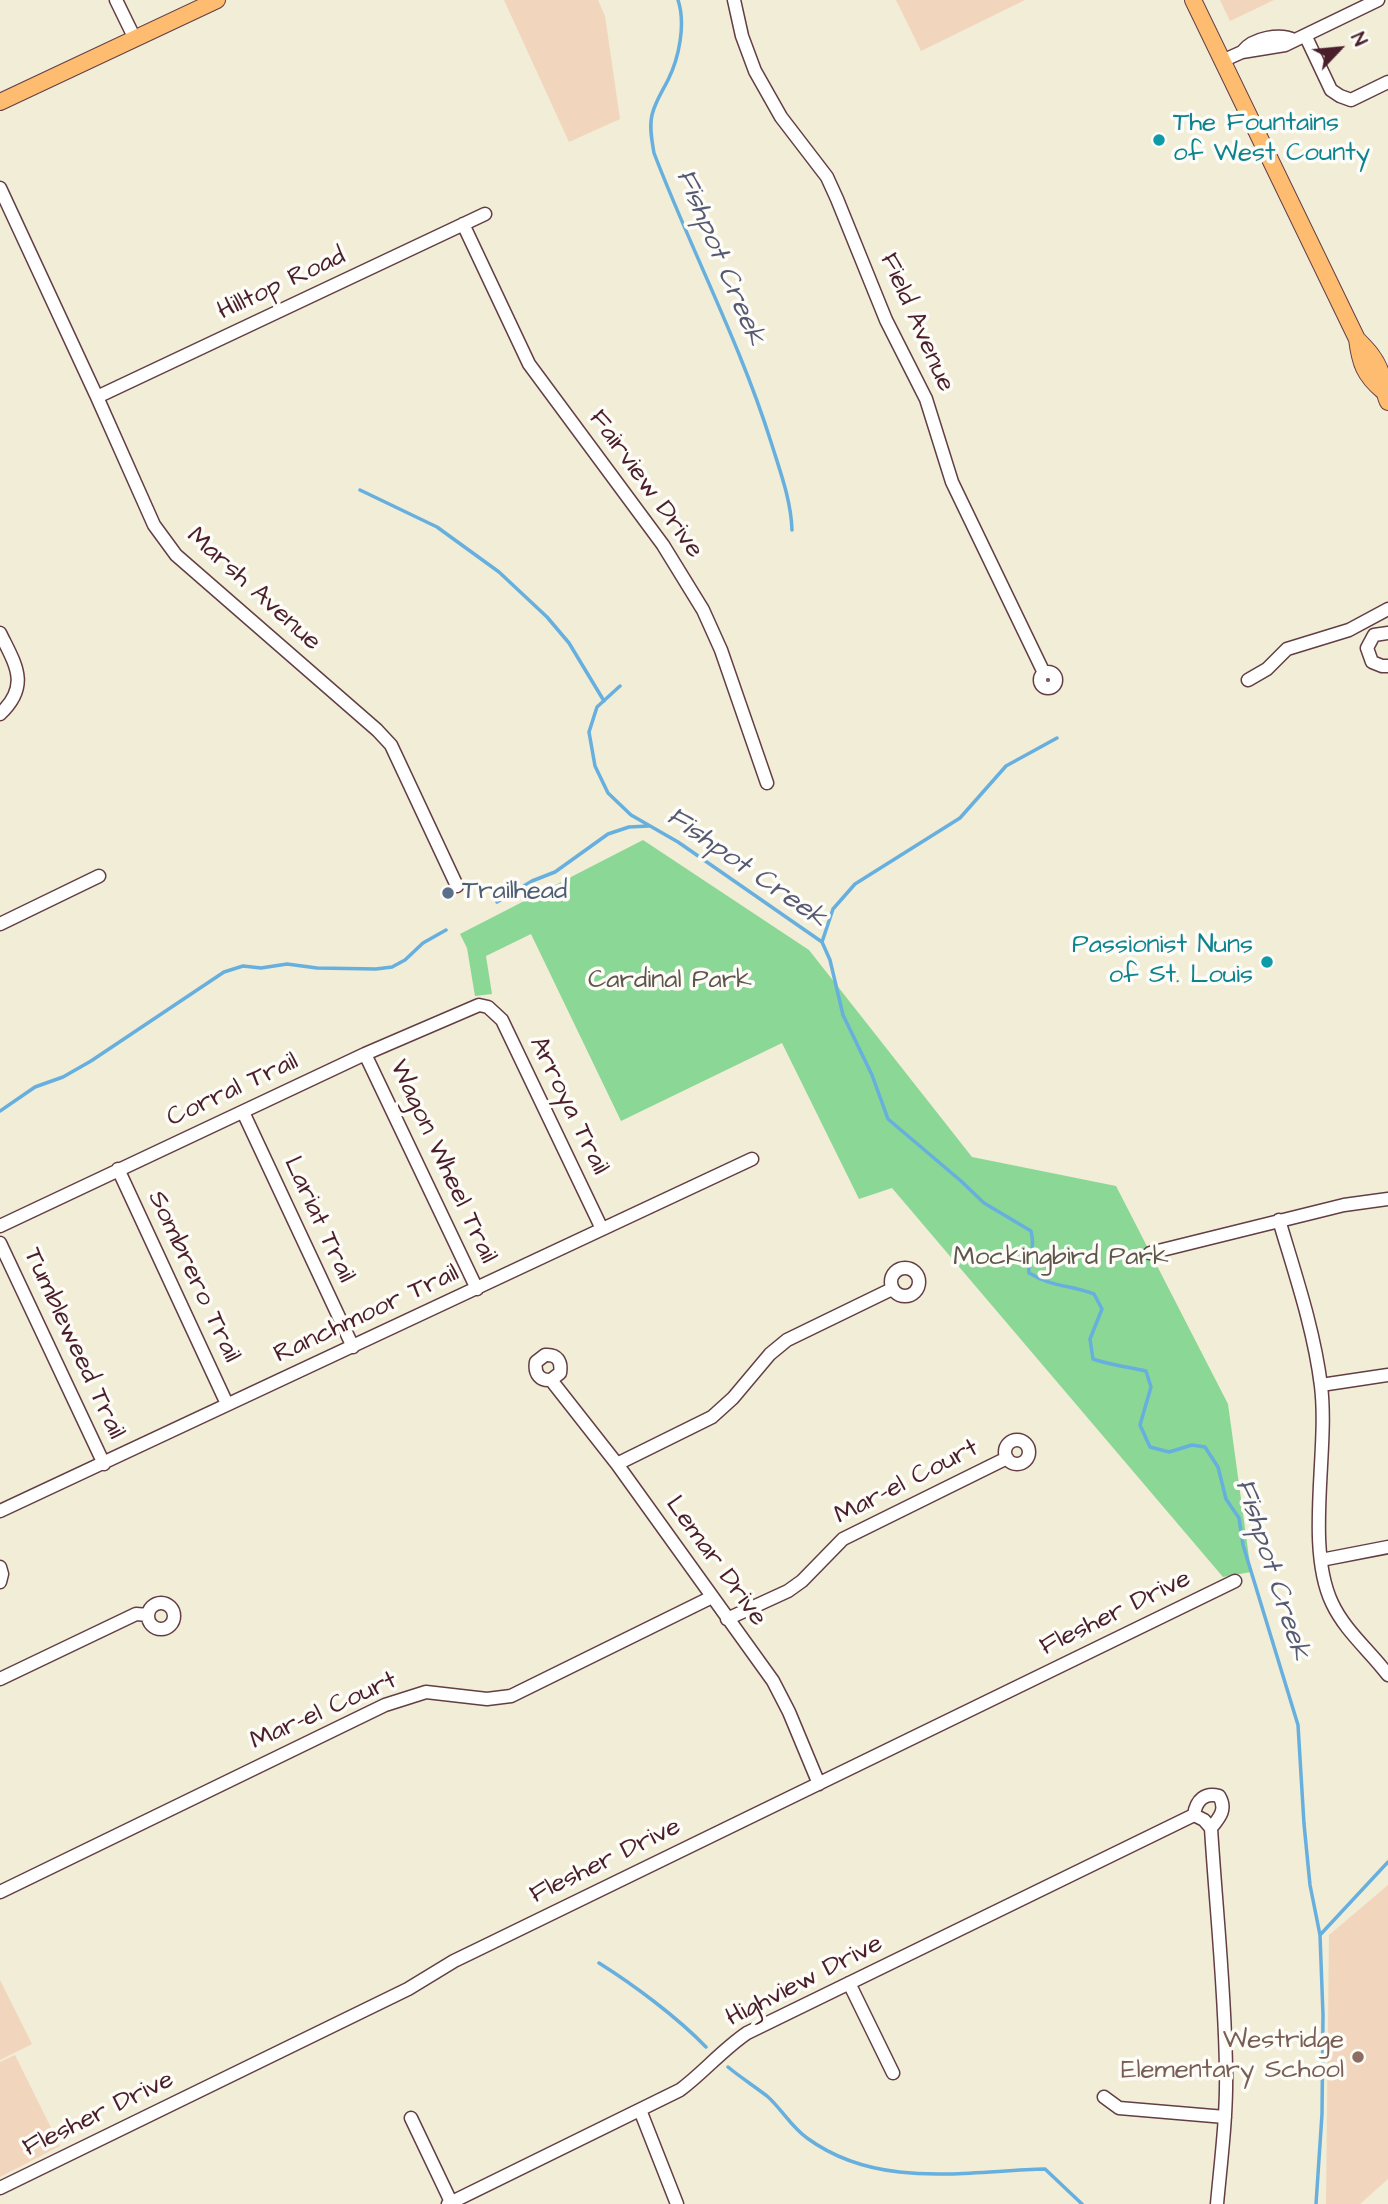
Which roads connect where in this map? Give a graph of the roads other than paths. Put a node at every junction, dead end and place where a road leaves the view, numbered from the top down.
1 (116, 0) edge
2 (217, 0) edge
3 (734, 0) edge
4 (1193, 0) edge
5 (1378, 0) edge
6 (1300, 38) junction
7 (135, 39) junction
8 (1222, 61) junction
9 (1388, 82) edge
10 (0, 102) edge
11 (0, 188) edge
12 (485, 214) dead end
13 (463, 224) junction
14 (1385, 396) edge
15 (97, 397) junction
16 (1388, 609) edge
17 (0, 633) edge
18 (1388, 633) edge
19 (1388, 666) edge
20 (1044, 673) dead end
21 (1248, 680) dead end
22 (0, 713) edge
23 (767, 783) dead end
24 (99, 876) dead end
25 (457, 887) dead end
26 (0, 924) edge
27 (488, 1007) joint
28 (365, 1054) junction
29 (243, 1112) junction
30 (752, 1159) dead end
31 (118, 1169) junction
32 (1388, 1199) edge
33 (1279, 1220) junction
34 (0, 1226) edge
35 (602, 1229) junction
36 (0, 1243) edge
37 (1150, 1253) dead end
38 (477, 1289) junction
39 (892, 1289) dead end
40 (352, 1347) junction
41 (1388, 1375) edge
42 (551, 1380) dead end
43 (1321, 1385) junction
44 (227, 1404) junction
45 (1007, 1458) dead end
46 (104, 1464) junction
47 (617, 1464) junction
48 (0, 1511) edge
49 (1388, 1547) edge
50 (1321, 1560) junction
51 (0, 1567) edge
52 (0, 1581) edge
53 (1236, 1581) dead end
54 (712, 1597) junction
55 (148, 1615) dead end
56 (727, 1619) junction
57 (1388, 1675) edge
58 (0, 1679) edge
59 (819, 1784) junction
60 (1194, 1815) junction
61 (1211, 1828) junction
62 (0, 1892) edge
63 (849, 1983) junction
64 (892, 2073) dead end
65 (1104, 2097) dead end
66 (640, 2110) junction
67 (1225, 2117) junction
68 (411, 2118) dead end
69 (0, 2188) edge
70 (451, 2203) edge
71 (677, 2204) edge
72 (1217, 2204) edge

1 - 7 street
2 - 7 main road
3 - 20 street, Field Avenue
4 - 8 main road
5 - 6 street
6 - 8 street
6 - 9 street
7 - 10 main road
8 - 14 main road
11 - 15 street, Marsh Avenue
12 - 13 street, Hilltop Road
13 - 15 street, Hilltop Road
13 - 23 street, Fairview Drive
15 - 25 street, Marsh Avenue
16 - 21 street
17 - 22 street
18 - 19 street
24 - 26 street
27 - 28 street, Corral Trail
27 - 35 street, Arroya Trail
28 - 29 street, Corral Trail
28 - 38 street, Wagon Wheel Trail
29 - 31 street, Corral Trail
29 - 40 street, Lariat Trail
30 - 35 street, Ranchmoor Trail
31 - 34 street, Corral Trail
31 - 44 street, Sombrero Trail
32 - 33 street
33 - 37 street
33 - 43 street
35 - 38 street, Ranchmoor Trail
36 - 46 street, Tumbleweed Trail
38 - 40 street, Ranchmoor Trail
39 - 47 street
40 - 44 street, Ranchmoor Trail
41 - 43 street
42 - 47 street, Lemar Drive
43 - 50 street
44 - 46 street, Ranchmoor Trail
45 - 56 street, Mar-el Court
46 - 48 street, Ranchmoor Trail
47 - 54 street, Lemar Drive
49 - 50 street
50 - 57 street
51 - 52 street
53 - 59 street, Flesher Drive
54 - 56 street, Lemar Drive
54 - 62 street, Mar-el Court
55 - 58 street
56 - 59 street, Lemar Drive
59 - 69 street, Flesher Drive
60 - 61 street
60 - 61 street, Highview Drive
60 - 63 street, Highview Drive
61 - 67 street, Highview Drive
63 - 64 street
63 - 66 street, Highview Drive
65 - 67 street
66 - 70 street, Highview Drive
66 - 71 street
67 - 72 street, Highview Drive
68 - 70 street

